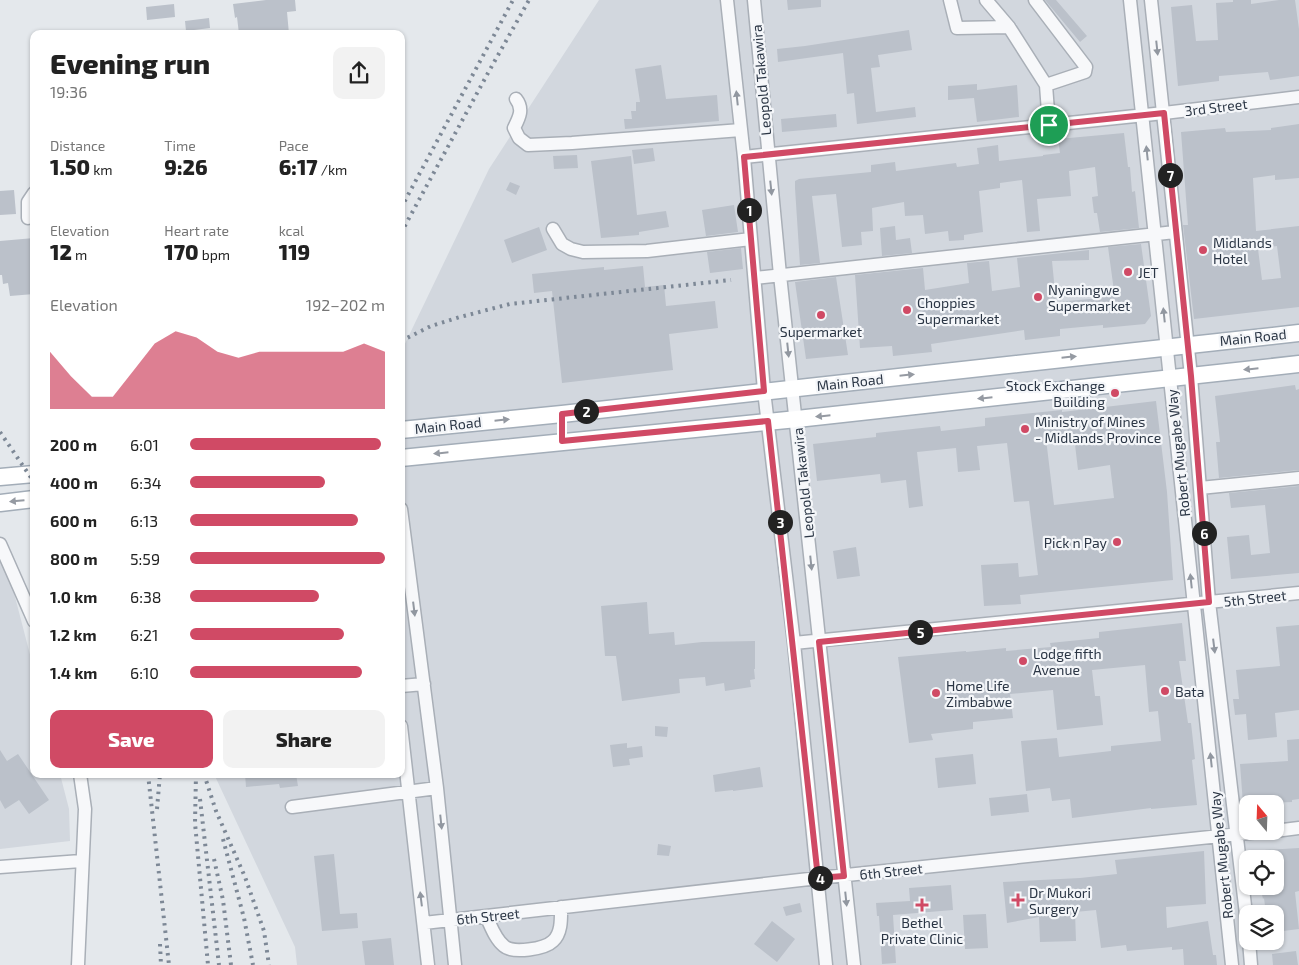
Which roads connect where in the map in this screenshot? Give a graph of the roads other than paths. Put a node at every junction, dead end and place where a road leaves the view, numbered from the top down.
1 (727, 0) edge
2 (754, 0) edge
3 (950, 0) edge
4 (986, 0) edge
5 (1035, 0) edge
6 (1130, 0) edge
7 (1151, 0) edge
8 (1009, 27) junction
9 (1046, 85) junction
10 (1299, 97) edge
11 (516, 99) dead end
12 (1164, 113) junction
13 (1143, 115) junction
14 (1049, 125) junction
15 (741, 130) junction
16 (768, 155) junction
17 (744, 157) junction
18 (30, 199) edge
19 (28, 218) dead end
20 (553, 229) dead end
21 (1175, 232) junction
22 (1156, 234) junction
23 (751, 239) junction
24 (780, 275) junction
25 (755, 278) junction
26 (1299, 332) edge
27 (1186, 344) junction
28 (1167, 346) junction
29 (1299, 364) edge
30 (1191, 376) junction
31 (1170, 378) junction
32 (792, 388) junction
33 (764, 391) junction
34 (562, 414) junction
35 (796, 419) junction
36 (768, 421) junction
37 (405, 430) edge
38 (562, 441) junction
39 (405, 458) edge
40 (30, 474) edge
41 (0, 477) edge
42 (1299, 478) edge
43 (1200, 488) junction
44 (30, 500) edge
45 (0, 503) edge
46 (0, 544) edge
47 (405, 567) edge
48 (406, 582) edge
49 (1299, 593) edge
50 (1209, 602) junction
51 (1193, 604) junction
52 (30, 612) edge
53 (819, 642) junction
54 (794, 643) junction
55 (424, 684) junction
56 (405, 686) edge
57 (405, 760) edge
58 (81, 778) edge
59 (437, 788) junction
60 (409, 793) junction
61 (292, 807) dead end
62 (1299, 828) edge
63 (1284, 829) edge
64 (1236, 834) junction
65 (1239, 834) edge
66 (1219, 836) junction
67 (81, 861) junction
68 (0, 867) edge
69 (844, 876) junction
70 (818, 878) junction
71 (1245, 905) edge
72 (561, 907) junction
73 (486, 916) junction
74 (450, 920) junction
75 (424, 923) junction
76 (1250, 950) edge
77 (78, 965) edge
78 (428, 965) edge
79 (455, 965) edge
80 (826, 965) edge
81 (854, 965) edge
82 (1232, 965) edge
83 (1251, 965) edge

15 -> 1 street, Leopold Takawira
2 - 16 street, Leopold Takawira
3 - 8 street
4 - 8 street
5 - 9 street
6 - 13 street, Robert Mugabe Way
7 -> 12 street, Robert Mugabe Way
8 - 9 street
9 - 14 street
10 - 12 street, 3rd Street
11 - 15 street
12 - 13 street, 3rd Street
12 - 21 street, Robert Mugabe Way
13 - 14 street, 3rd Street
22 -> 13 street, Robert Mugabe Way
14 - 16 street, 3rd Street
15 - 17 street, Leopold Takawira
16 - 17 street, 3rd Street
16 -> 24 street, Leopold Takawira
17 - 23 street, Leopold Takawira
18 - 19 street
20 - 23 street
21 - 22 street
21 - 27 street, Robert Mugabe Way
22 - 24 street
28 -> 22 street, Robert Mugabe Way
23 - 25 street, Leopold Takawira
24 - 25 street
24 -> 32 street, Leopold Takawira
25 - 33 street, Leopold Takawira
26 - 27 main road, Main Road
27 - 28 main road, Main Road
27 - 30 street, Robert Mugabe Way
28 - 31 street, Robert Mugabe Way
32 -> 28 main road, Main Road
29 -> 30 main road, Main Road
30 - 31 main road, Main Road
30 - 43 street, Robert Mugabe Way
31 -> 35 main road, Main Road
51 -> 31 street, Robert Mugabe Way
32 - 33 main road, Main Road
32 - 35 street, Leopold Takawira
33 - 34 main road, Main Road
33 - 36 street, Leopold Takawira
37 -> 34 main road, Main Road
34 - 38 main road
35 - 36 main road, Main Road
35 -> 53 street, Leopold Takawira
36 - 38 main road, Main Road
36 - 54 street, Leopold Takawira
38 -> 39 main road, Main Road
40 - 41 main road
42 - 43 street
43 - 50 street, Robert Mugabe Way
44 -> 45 main road
46 - 52 street
47 - 48 street
48 -> 55 street
49 - 50 street, 5th Street
50 - 51 street, 5th Street
50 -> 64 street, Robert Mugabe Way
51 - 53 street, 5th Street
66 -> 51 street, Robert Mugabe Way
53 - 54 street, 5th Street
53 - 69 street, Leopold Takawira
54 - 70 street, Leopold Takawira
55 - 56 street
55 - 59 street
57 - 60 street
58 - 67 street
59 - 60 street
59 -> 74 street
60 - 61 street
75 -> 60 street
62 - 63 street
64 - 65 street, 6th Street
64 - 66 street, 6th Street
64 - 71 street, Robert Mugabe Way
66 - 69 street, 6th Street
66 - 82 street, Robert Mugabe Way
67 - 68 street
67 - 77 street
69 - 70 street, 6th Street
69 -> 81 street, Leopold Takawira
70 - 72 street, 6th Street
70 - 80 street, Leopold Takawira
72 - 73 street, 6th Street
72 - 73 street
73 - 74 street, 6th Street
74 - 75 street, 6th Street
74 - 79 street
75 - 78 street
76 - 83 street

